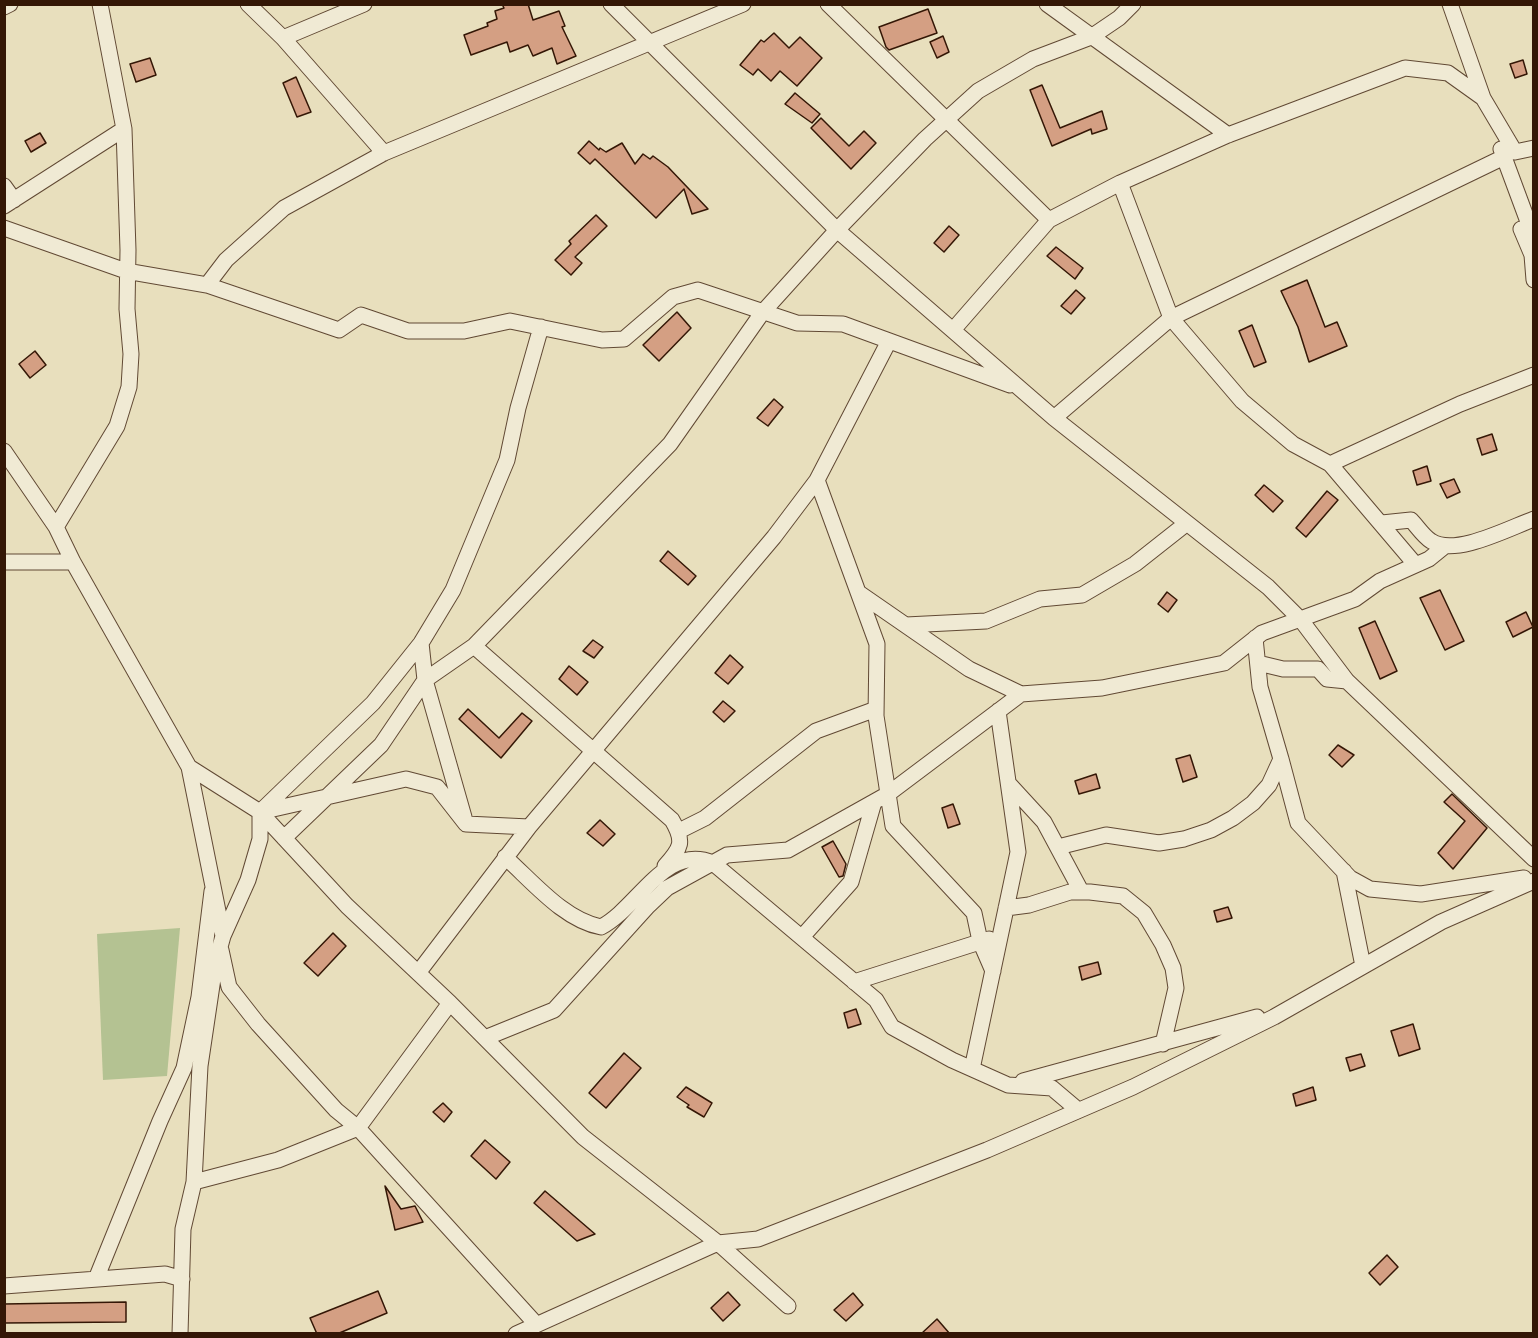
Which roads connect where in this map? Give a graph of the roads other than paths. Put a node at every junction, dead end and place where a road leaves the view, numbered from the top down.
1 (10, 4) edge
2 (100, 4) edge
3 (248, 4) edge
4 (364, 4) edge
5 (611, 4) edge
6 (743, 4) edge
7 (828, 4) edge
8 (1047, 4) edge
9 (1132, 4) edge
10 (1450, 4) edge
11 (4, 7) edge
12 (1091, 36) junction
13 (283, 38) junction
14 (649, 41) junction
15 (1484, 98) junction
16 (946, 119) junction
17 (124, 129) junction
18 (1228, 135) junction
19 (1533, 148) edge
20 (384, 153) junction
21 (1499, 159) junction
22 (1120, 183) junction
23 (4, 186) edge
24 (9, 203) edge
25 (1049, 220) junction
26 (4, 228) edge
27 (837, 230) junction
28 (1533, 238) edge
29 (126, 271) junction
30 (1533, 280) edge
31 (207, 285) junction
32 (762, 313) junction
33 (1172, 318) junction
34 (541, 327) junction
35 (953, 330) junction
36 (889, 341) junction
37 (1533, 375) edge
38 (1019, 388) junction
39 (1054, 418) junction
40 (4, 450) edge
41 (1330, 464) junction
42 (817, 480) junction
43 (1533, 519) edge
44 (1187, 523) junction
45 (1382, 523) junction
46 (56, 527) junction
47 (1445, 546) junction
48 (4, 562) edge
49 (73, 562) junction
50 (1415, 564) junction
51 (859, 593) junction
52 (1301, 620) junction
53 (906, 625) junction
54 (1255, 638) junction
55 (422, 643) junction
56 (474, 646) junction
57 (1258, 663) junction
58 (425, 680) junction
59 (1347, 681) junction
60 (1021, 694) junction
61 (876, 709) junction
62 (998, 711) junction
63 (594, 753) junction
64 (1281, 759) junction
65 (189, 767) junction
66 (1010, 785) junction
67 (888, 794) junction
68 (325, 798) junction
69 (874, 802) junction
70 (260, 812) junction
71 (466, 824) junction
72 (529, 827) junction
73 (679, 831) junction
74 (284, 838) junction
75 (1058, 847) junction
76 (506, 857) junction
77 (1533, 859) edge
78 (713, 863) junction
79 (662, 871) junction
80 (1344, 871) junction
81 (1533, 878) edge
82 (213, 885) junction
83 (1081, 891) junction
84 (1006, 908) junction
85 (1000, 935) junction
86 (802, 938) junction
87 (981, 941) junction
88 (222, 942) junction
89 (1363, 966) junction
90 (993, 971) junction
91 (418, 972) junction
92 (854, 981) junction
93 (1301, 1002) junction
94 (450, 1003) junction
95 (485, 1038) junction
96 (1163, 1044) junction
97 (972, 1069) junction
98 (1008, 1085) junction
99 (1078, 1110) junction
100 (358, 1128) junction
101 (194, 1182) junction
102 (718, 1243) junction
103 (96, 1279) junction
104 (182, 1279) junction
105 (4, 1286) edge
106 (788, 1306) dead end
107 (536, 1324) junction
108 (180, 1334) edge
109 (516, 1334) edge

1 - 11 street
2 - 17 street
3 - 13 street
4 - 13 street
5 - 14 street
6 - 14 street
7 - 16 street
8 - 12 street
9 - 12 street
10 - 15 street
12 - 16 street
12 - 18 street
13 - 20 street
14 - 20 street
14 - 27 street
15 - 18 street
15 - 19 street
15 - 21 street
16 - 25 street
16 - 27 street
17 - 24 street
17 - 29 street
18 - 22 street
20 - 31 street
21 - 28 street
21 - 30 street
21 - 33 street
22 - 25 street
22 - 33 street
23 - 24 street
25 - 35 street
26 - 29 street
27 - 32 street
27 - 35 street
29 - 31 street
29 - 46 street
31 - 34 street
32 - 34 street
32 - 36 street
32 - 56 street
33 - 39 street
33 - 41 street
34 - 55 street
35 - 38 street
36 - 38 street
36 - 42 street
37 - 41 street
38 - 39 street
39 - 44 street
40 - 46 street
41 - 45 street
42 - 51 street
42 - 63 street
43 - 47 street
44 - 52 street
44 - 53 street
45 - 47 street
45 - 50 street
46 - 49 street
47 - 50 street
48 - 49 street
49 - 65 street
50 - 52 street
51 - 53 street
51 - 61 street
52 - 54 street
52 - 59 street
53 - 60 street
54 - 57 street
54 - 60 street
55 - 58 street
55 - 70 street
56 - 58 street
56 - 63 street
57 - 59 street
57 - 64 street
58 - 68 street
58 - 71 street
59 - 77 street
60 - 62 street
61 - 67 street
61 - 73 street
62 - 66 street
62 - 67 street
63 - 72 street
63 - 73 street
64 - 75 street
64 - 80 street
65 - 70 street
65 - 82 street
66 - 75 street
66 - 84 street
67 - 69 street
67 - 87 street
68 - 70 street
68 - 71 street
68 - 74 street
69 - 78 street
69 - 86 street
70 - 74 street
70 - 88 street
71 - 72 street
72 - 76 street
73 - 79 street
74 - 91 street
75 - 83 street
76 - 79 street
76 - 91 street
78 - 79 street
78 - 86 street
78 - 95 street
80 - 81 street
80 - 89 street
81 - 89 street
82 - 88 street
82 - 103 street
83 - 84 street
83 - 96 street
84 - 85 street
85 - 87 street
85 - 90 street
86 - 92 street
87 - 90 street
87 - 92 street
88 - 100 street
88 - 101 street
89 - 93 street
90 - 97 street
91 - 94 street
92 - 97 street
93 - 96 street
93 - 99 street
94 - 95 street
94 - 100 street
95 - 102 street
96 - 98 street
97 - 98 street
98 - 99 street
99 - 102 street
100 - 101 street
100 - 107 street
101 - 104 street
102 - 106 street
102 - 107 street
103 - 104 street
103 - 105 street
104 - 108 street
107 - 109 street

